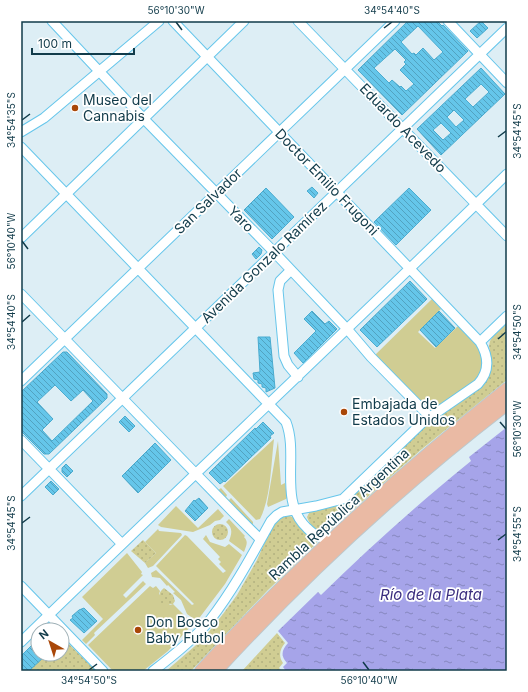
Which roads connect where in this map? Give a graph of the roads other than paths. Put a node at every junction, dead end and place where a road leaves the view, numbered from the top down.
1 (52, 21) edge
2 (159, 21) edge
3 (173, 21) edge
4 (244, 21) edge
5 (298, 21) edge
6 (395, 21) edge
7 (448, 21) edge
8 (507, 28) edge
9 (480, 54) junction
10 (208, 57) junction
11 (345, 69) junction
12 (100, 71) junction
13 (507, 83) edge
14 (144, 119) junction
15 (403, 128) junction
16 (21, 132) edge
17 (280, 132) junction
18 (21, 147) edge
19 (507, 174) edge
20 (337, 192) junction
21 (216, 193) junction
22 (67, 194) junction
23 (476, 204) junction
24 (507, 236) edge
25 (21, 238) edge
26 (274, 252) junction
27 (138, 269) junction
28 (409, 269) junction
29 (291, 270) junction
30 (21, 294) edge
31 (507, 316) edge
32 (195, 328) junction
33 (348, 330) junction
34 (64, 339) junction
35 (480, 342) junction
36 (298, 377) junction
37 (21, 381) edge
38 (507, 389) edge
39 (122, 399) junction
40 (268, 404) junction
41 (507, 404) edge
42 (430, 417) junction
43 (21, 440) edge
44 (49, 469) junction
45 (196, 474) junction
46 (21, 496) edge
47 (294, 509) junction
48 (332, 538) junction
49 (260, 539) junction
50 (122, 544) junction
51 (21, 586) edge
52 (49, 615) junction
53 (21, 642) edge
54 (103, 671) edge
55 (153, 671) edge
56 (201, 671) edge
57 (216, 671) edge

1 - 12 street, Yaro
2 - 12 street
3 - 10 street, Doctor Emilio Frugoni
4 - 10 street
5 - 11 street, Eduardo Acevedo
6 - 11 street, San Salvador
7 - 9 street
8 - 9 street, Avenida Gonzalo Ramírez
9 - 13 street
9 - 15 street, Avenida Gonzalo Ramírez
10 - 14 street
10 - 17 street, Doctor Emilio Frugoni
11 - 15 street, Eduardo Acevedo
11 - 17 street, San Salvador
12 - 14 street, Yaro
12 - 16 street
14 - 21 street, Yaro
14 - 22 street
15 - 20 street, Avenida Gonzalo Ramírez
15 - 23 street, Eduardo Acevedo
17 - 20 street, Doctor Emilio Frugoni
17 - 21 street, San Salvador
18 - 22 street
19 - 23 street
20 - 26 street, Avenida Gonzalo Ramírez
20 - 28 street, Doctor Emilio Frugoni
21 - 26 street, Yaro
21 - 27 street, San Salvador
22 - 25 street
22 - 27 street
23 - 24 street, Eduardo Acevedo
23 - 28 street
26 - 29 street, Yaro
26 - 32 street, Avenida Gonzalo Ramírez
27 - 32 street
27 - 34 street, San Salvador
28 - 33 street
28 - 35 street, Doctor Emilio Frugoni
29 - 33 street, Yaro
29 - 36 street
30 - 34 street
31 - 35 street
32 - 39 street, Avenida Gonzalo Ramírez
32 - 40 street
33 - 36 street
33 - 42 street, Yaro
34 - 37 street, San Salvador
34 - 39 street
35 - 42 street
36 - 40 street
38 - 48 main road, Rambla República Argentina
39 - 44 street, Avenida Gonzalo Ramírez
39 - 45 street
40 - 45 street
40 - 47 street
41 - 57 main road, Rambla República Argentina
42 - 47 street
43 - 44 street
44 - 46 street, Avenida Gonzalo Ramírez
44 - 50 street
45 - 49 street
45 - 50 street
47 - 48 street
47 - 49 street
48 - 56 main road, Rambla República Argentina
49 - 55 street
50 - 52 street
51 - 52 street
52 - 53 street
52 - 54 street

